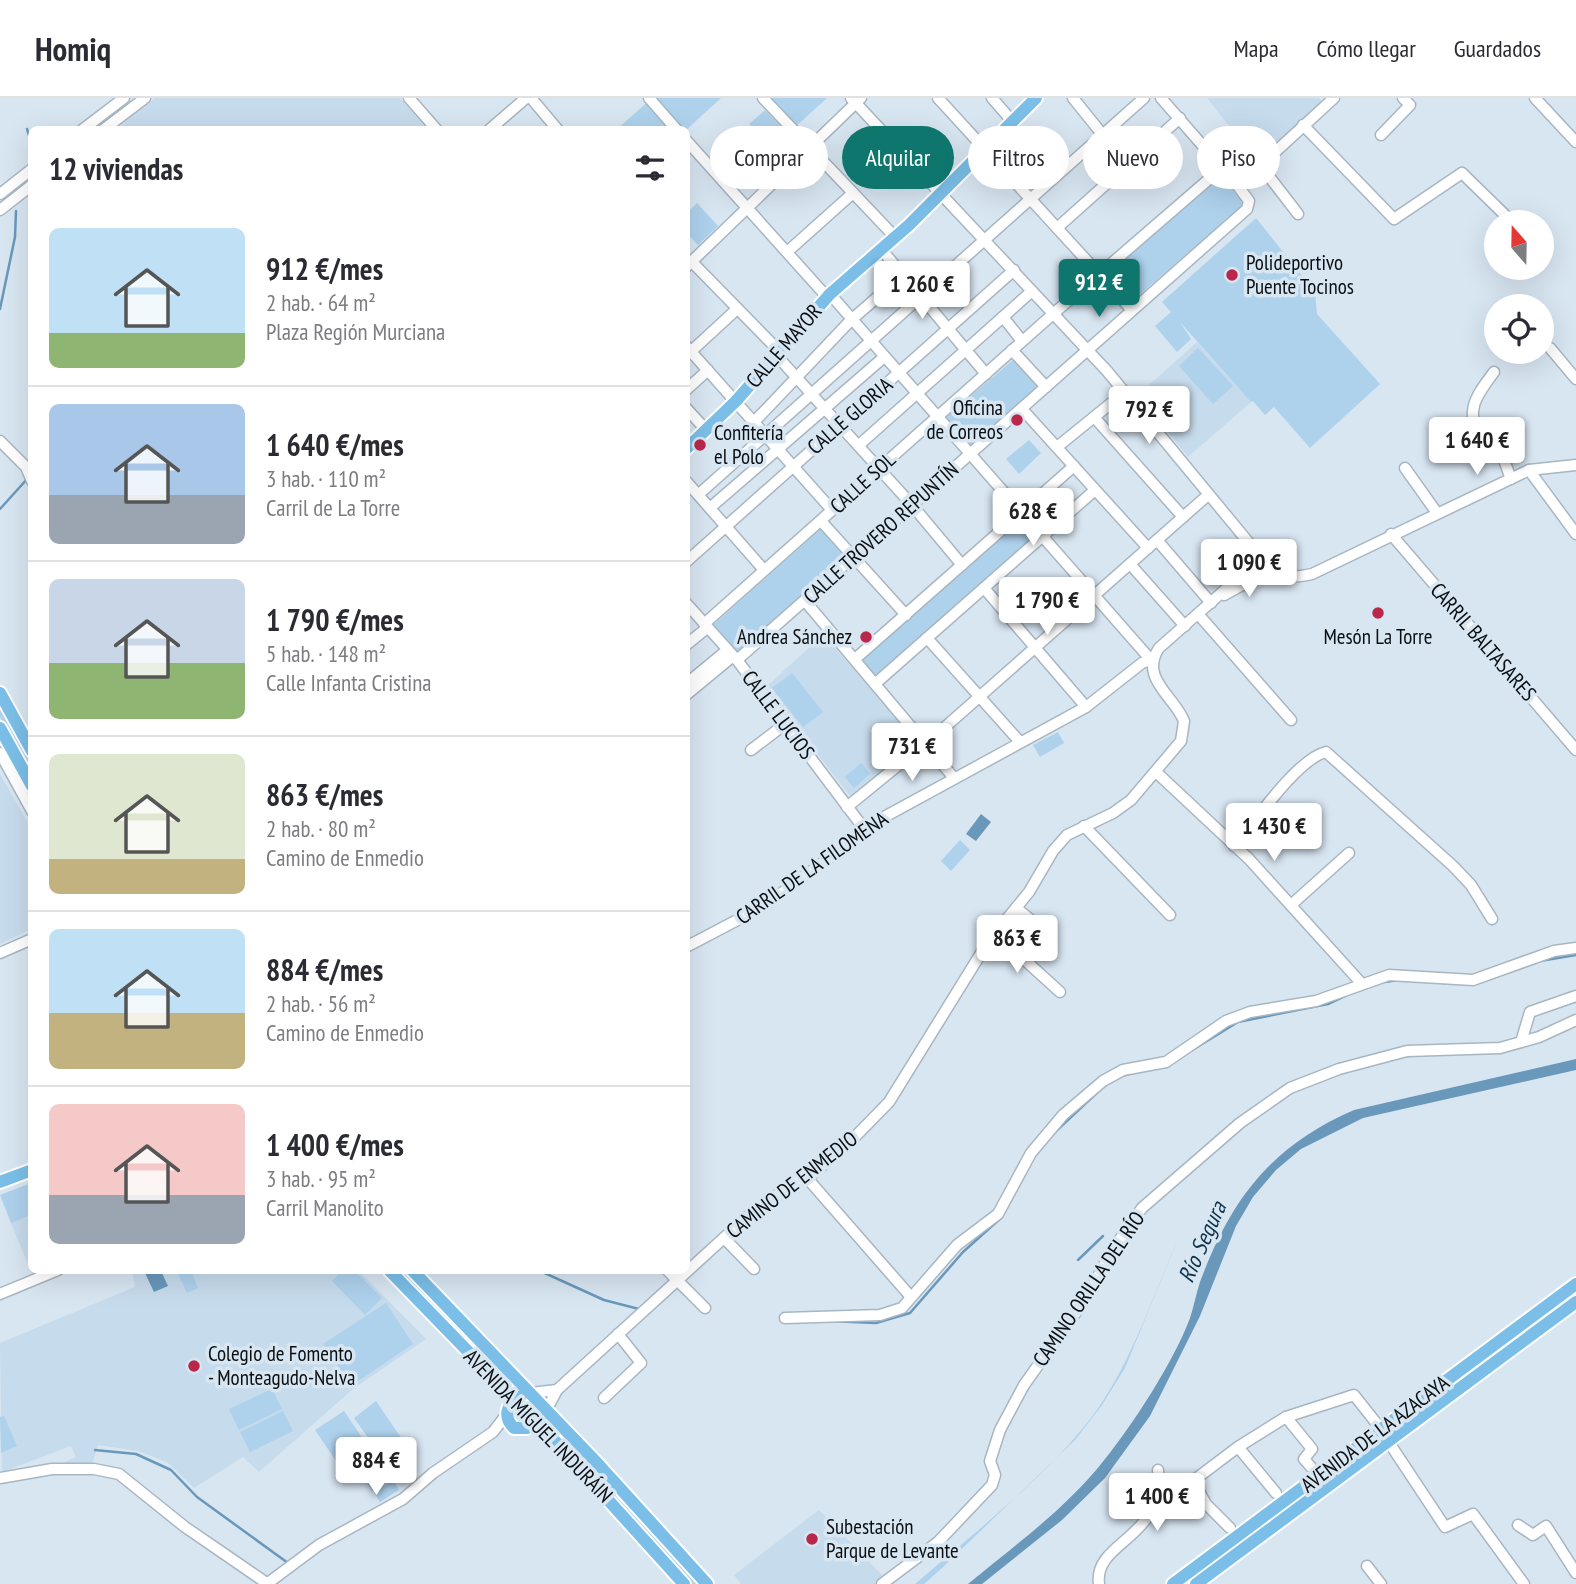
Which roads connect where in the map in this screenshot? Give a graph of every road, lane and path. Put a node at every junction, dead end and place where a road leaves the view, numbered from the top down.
1 (124, 98) edge
2 (145, 98) edge
3 (409, 98) edge
4 (529, 98) edge
5 (649, 98) edge
6 (763, 98) edge
7 (938, 98) edge
8 (992, 98) edge
9 (1036, 98) edge
10 (1073, 98) edge
11 (1143, 98) edge
12 (1161, 98) edge
13 (1403, 98) edge
14 (1535, 98) edge
15 (1330, 99) edge
16 (856, 100) edge
17 (110, 108) junction
18 (1180, 118) junction
19 (1012, 121) junction
20 (1303, 125) junction
21 (87, 126) edge
22 (94, 126) edge
23 (108, 126) edge
24 (434, 126) edge
25 (494, 126) edge
26 (554, 126) edge
27 (674, 126) edge
28 (789, 126) edge
29 (1007, 126) edge
30 (1096, 126) edge
31 (1111, 126) edge
32 (828, 130) edge
33 (968, 131) edge
34 (1381, 135) dead end
35 (1197, 137) edge
36 (1576, 142) edge
37 (690, 144) edge
38 (1280, 147) edge
39 (1083, 151) edge
40 (968, 165) edge
41 (710, 166) edge
42 (828, 167) edge
43 (28, 172) edge
44 (28, 188) edge
45 (731, 189) edge
46 (768, 189) edge
47 (1023, 189) edge
48 (1198, 189) edge
49 (1240, 189) edge
50 (1279, 189) edge
51 (853, 193) junction
52 (0, 194) edge
53 (940, 194) junction
54 (1031, 198) junction
55 (748, 208) junction
56 (1500, 210) edge
57 (0, 211) edge
58 (1298, 214) dead end
59 (1057, 228) junction
60 (895, 237) junction
61 (987, 240) junction
62 (881, 249) junction
63 (787, 252) junction
64 (690, 264) edge
65 (690, 266) edge
66 (1014, 270) junction
67 (1099, 274) junction
68 (903, 275) junction
69 (1032, 291) junction
70 (828, 295) junction
71 (921, 296) junction
72 (737, 309) junction
73 (1132, 310) junction
74 (1053, 314) junction
75 (1003, 317) junction
76 (851, 320) junction
77 (948, 329) junction
78 (868, 341) junction
79 (1022, 341) junction
80 (690, 349) edge
81 (966, 350) junction
82 (1012, 350) junction
83 (1087, 350) junction
84 (690, 353) edge
85 (1554, 353) edge
86 (778, 354) junction
87 (883, 358) junction
88 (708, 370) junction
89 (1494, 372) dead end
90 (897, 374) junction
91 (986, 374) junction
92 (797, 377) junction
93 (1576, 379) edge
94 (690, 386) edge
95 (1046, 387) junction
96 (811, 392) junction
97 (1125, 392) junction
98 (916, 395) junction
99 (736, 401) junction
100 (826, 408) junction
101 (1022, 408) junction
102 (690, 412) edge
103 (1094, 417) junction
104 (936, 418) junction
105 (754, 421) junction
106 (841, 424) junction
107 (707, 431) junction
108 (766, 434) junction
109 (0, 441) edge
110 (859, 445) junction
111 (690, 446) edge
112 (1057, 447) junction
113 (780, 449) junction
114 (969, 454) junction
115 (793, 465) junction
116 (1576, 465) edge
117 (1074, 466) junction
118 (880, 468) junction
119 (1405, 468) dead end
120 (1529, 470) junction
121 (28, 472) edge
122 (1511, 479) junction
123 (690, 485) edge
124 (1095, 490) junction
125 (699, 494) junction
126 (1208, 495) junction
127 (912, 505) junction
128 (711, 507) junction
129 (832, 510) junction
130 (1021, 513) junction
131 (1437, 513) junction
132 (1183, 517) junction
133 (821, 521) junction
134 (727, 525) junction
135 (1391, 534) junction
136 (1576, 534) edge
137 (1042, 536) junction
138 (1157, 540) junction
139 (1148, 548) junction
140 (853, 557) junction
141 (690, 558) edge
142 (1261, 558) junction
143 (1130, 564) junction
144 (962, 565) junction
145 (1271, 569) junction
146 (764, 570) junction
147 (984, 588) junction
148 (1095, 595) junction
149 (805, 601) junction
150 (1212, 603) junction
151 (690, 608) edge
152 (1198, 614) junction
153 (906, 615) junction
154 (705, 626) junction
155 (1185, 626) junction
156 (927, 638) junction
157 (690, 641) edge
158 (1035, 648) junction
159 (732, 656) junction
160 (855, 659) junction
161 (1152, 660) junction
162 (690, 682) edge
163 (876, 683) junction
164 (690, 692) edge
165 (0, 693) edge
166 (980, 697) junction
167 (1086, 707) junction
168 (1291, 720) dead end
169 (785, 724) junction
170 (0, 728) edge
171 (1020, 742) junction
172 (926, 743) junction
173 (28, 744) edge
174 (751, 750) dead end
175 (1576, 750) edge
176 (0, 753) edge
177 (1156, 772) junction
178 (954, 778) junction
179 (28, 779) edge
180 (28, 804) edge
181 (847, 807) junction
182 (1084, 825) junction
183 (866, 830) junction
184 (1234, 845) junction
185 (1349, 853) dead end
186 (1291, 905) junction
187 (1016, 908) junction
188 (1170, 915) dead end
189 (1492, 919) dead end
190 (995, 933) junction
191 (28, 941) edge
192 (690, 945) edge
193 (1009, 947) junction
194 (1576, 948) edge
195 (0, 953) edge
196 (1362, 984) junction
197 (1060, 992) dead end
198 (1576, 996) edge
199 (1576, 1021) edge
200 (1521, 1042) junction
201 (28, 1172) edge
202 (807, 1178) junction
203 (0, 1182) edge
204 (724, 1238) junction
205 (690, 1269) edge
206 (754, 1269) dead end
207 (48, 1274) edge
208 (393, 1274) edge
209 (416, 1274) edge
210 (670, 1274) edge
211 (685, 1274) edge
212 (676, 1282) junction
213 (1576, 1284) edge
214 (0, 1294) edge
215 (911, 1297) junction
216 (1576, 1302) edge
217 (705, 1308) dead end
218 (785, 1318) dead end
219 (618, 1334) junction
220 (557, 1390) junction
221 (531, 1392) junction
222 (604, 1398) dead end
223 (515, 1400) junction
224 (547, 1409) junction
225 (506, 1415) junction
226 (1286, 1418) junction
227 (537, 1422) junction
228 (514, 1428) junction
229 (1381, 1429) junction
230 (493, 1432) junction
231 (1388, 1441) junction
232 (1238, 1447) junction
233 (1311, 1467) dead end
234 (1158, 1470) dead end
235 (0, 1479) edge
236 (1276, 1493) dead end
237 (1158, 1495) junction
238 (1177, 1511) dead end
239 (1518, 1525) dead end
240 (1230, 1528) dead end
241 (1367, 1566) dead end
242 (1576, 1573) edge
243 (268, 1584) edge
244 (684, 1584) edge
245 (707, 1584) edge
246 (882, 1584) edge
247 (1099, 1584) edge
248 (1173, 1584) edge
249 (1196, 1584) edge
250 (1381, 1584) edge
251 (1524, 1584) edge

1 - 17 street
2 - 23 street
3 - 24 street
4 - 25 street
4 - 26 street
5 - 27 street
6 - 28 street
7 - 33 street
8 - 19 street
9 - 19 main road, CALLE MAYOR
10 - 30 street
11 - 31 street
12 - 18 street
13 - 34 street
14 - 36 street
15 - 20 street
16 - 32 street
16 - 53 street
17 - 21 street
17 - 22 street
18 - 35 street
18 - 59 street
19 - 29 main road, CALLE MAYOR
20 - 38 street
20 - 56 street
37 - 41 street
39 - 54 street
40 - 53 main road, CALLE MAYOR
42 - 51 street
43 - 52 street
44 - 57 street
45 - 55 street
46 - 55 street
47 - 54 street
48 - 67 street, CALLE SOL
49 - 73 street, CALLE TROVERO REPUNTÍN
50 - 58 street
51 - 60 street
51 - 63 street
53 - 60 main road, CALLE MAYOR
53 - 61 street
54 - 59 street
54 - 61 street
55 - 63 street
55 - 64 street
59 - 67 street
60 - 62 main road, CALLE MAYOR
61 - 66 street
61 - 71 street
62 - 68 street
62 - 70 main road, CALLE MAYOR
63 - 70 street
65 - 72 street
66 - 69 street
66 - 77 street, CALLE GLORIA
67 - 73 street
67 - 74 street, CALLE SOL
68 - 71 street
68 - 76 street
69 - 74 street
69 - 75 street
70 - 76 street
70 - 86 main road, CALLE MAYOR
71 - 77 street
71 - 78 street
72 - 80 street
72 - 86 street
73 - 83 street, CALLE TROVERO REPUNTÍN
74 - 79 street, CALLE SOL
74 - 83 street
75 - 79 street
75 - 81 street
76 - 78 street
76 - 92 street
77 - 81 street
77 - 90 street, CALLE GLORIA
78 - 87 street
78 - 96 street
79 - 82 street, CALLE SOL
81 - 91 street
81 - 98 street
82 - 91 street, CALLE SOL
82 - 95 street
83 - 95 street, CALLE TROVERO REPUNTÍN
83 - 97 street
84 - 88 street
85 - 93 street
86 - 92 street
86 - 99 main road, CALLE MAYOR
87 - 90 street
87 - 100 street
88 - 94 street
88 - 99 street
89 - 122 street
90 - 98 street
90 - 106 street, CALLE GLORIA
91 - 104 street, CALLE SOL
92 - 96 street
92 - 105 street
95 - 101 street, CALLE TROVERO REPUNTÍN
96 - 100 street
96 - 108 street
97 - 103 street
97 - 126 street
98 - 104 street
98 - 110 street
99 - 105 street
99 - 107 main road, CALLE MAYOR
100 - 106 street
100 - 113 street
101 - 112 street
101 - 114 street, CALLE TROVERO REPUNTÍN
102 - 107 street
103 - 112 street
103 - 132 street
104 - 114 street
104 - 118 street, CALLE SOL
105 - 108 street
106 - 110 street
106 - 115 street, CALLE GLORIA
107 - 111 main road, CALLE MAYOR
108 - 113 street
108 - 125 street
109 - 121 street
110 - 118 street
112 - 117 street
113 - 115 street
113 - 128 street
114 - 127 street, CALLE TROVERO REPUNTÍN
114 - 130 street
115 - 129 street
115 - 134 street, CALLE GLORIA
116 - 120 street
117 - 124 street
117 - 130 street
118 - 127 street
118 - 129 street, CALLE SOL
119 - 131 street
120 - 122 street
120 - 136 street
122 - 131 street
123 - 125 street
124 - 137 street
124 - 139 street
125 - 128 street
126 - 132 street
126 - 142 street
127 - 140 street, CALLE TROVERO REPUNTÍN
127 - 144 street
128 - 134 street
129 - 133 street, CALLE SOL
130 - 137 street
130 - 144 street
131 - 135 street
132 - 138 street
133 - 140 street
133 - 146 street, CALLE SOL
134 - 141 street, CALLE GLORIA
134 - 146 street
135 - 145 street
135 - 175 street, CARRIL BALTASARES
137 - 147 street
137 - 148 street
138 - 139 street
138 - 150 street
139 - 143 street
140 - 149 street, CALLE TROVERO REPUNTÍN
140 - 153 street
142 - 145 street
142 - 150 street
143 - 148 street
143 - 155 street
144 - 153 street
145 - 150 street
146 - 154 street, CALLE SOL
147 - 156 street
147 - 158 street
148 - 158 street
148 - 161 street
149 - 159 street, CALLE TROVERO REPUNTÍN
149 - 160 street
150 - 152 street
151 - 154 street, CALLE LUCIOS
152 - 155 street
152 - 168 street
153 - 160 street
154 - 157 street, CALLE SOL
154 - 159 street, CALLE LUCIOS
155 - 161 street
156 - 163 street
156 - 166 street
158 - 166 street
158 - 167 street
159 - 162 street
159 - 164 street
159 - 169 street, CALLE LUCIOS
160 - 163 street
161 - 167 street, CARRIL DE LA FILOMENA
161 - 177 street, CAMINO DE ENMEDIO
163 - 172 street
165 - 173 main road
166 - 171 street
166 - 172 street
167 - 171 street, CARRIL DE LA FILOMENA
169 - 174 street
169 - 181 street, CALLE LUCIOS
170 - 179 main road
171 - 178 street, CARRIL DE LA FILOMENA
172 - 178 street
172 - 181 street
176 - 180 street
177 - 182 street, CAMINO DE ENMEDIO
177 - 184 street
178 - 183 street, CARRIL DE LA FILOMENA
181 - 183 street, CALLE LUCIOS
182 - 187 street, CAMINO DE ENMEDIO
182 - 188 street
183 - 192 street, CARRIL DE LA FILOMENA
184 - 186 street
184 - 189 street
185 - 186 street
186 - 196 street
187 - 190 street, CAMINO DE ENMEDIO
187 - 193 street
190 - 193 street
190 - 202 street, CAMINO DE ENMEDIO
191 - 195 street
193 - 197 street
194 - 196 street
196 - 215 street
198 - 200 street
199 - 200 street, CAMINO ORILLA DEL RÍO
200 - 246 street, CAMINO ORILLA DEL RÍO
201 - 203 main road
202 - 204 street, CAMINO DE ENMEDIO
202 - 215 street
204 - 205 street, CAMINO DE ENMEDIO
204 - 206 street
207 - 214 street
208 - 223 main road, AVENIDA MIGUEL INDURÁIN
209 - 221 main road, AVENIDA MIGUEL INDURÁIN
210 - 212 street
211 - 212 street, CAMINO DE ENMEDIO
212 - 217 street
212 - 219 street, CAMINO DE ENMEDIO
213 - 229 main road, AVENIDA DE LA AZACAYA
215 - 218 street
216 - 231 main road, AVENIDA DE LA AZACAYA
219 - 220 street, CAMINO DE ENMEDIO
219 - 222 street
220 - 221 street
220 - 224 street, CAMINO DE ENMEDIO
221 - 223 main road
221 - 224 main road, AVENIDA MIGUEL INDURÁIN
223 - 225 main road
223 - 227 main road, AVENIDA MIGUEL INDURÁIN
224 - 227 main road
224 - 245 main road, AVENIDA MIGUEL INDURÁIN
225 - 228 main road
225 - 230 street
226 - 229 street
226 - 232 street
226 - 233 street
227 - 228 main road
227 - 244 main road, AVENIDA MIGUEL INDURÁIN
228 - 230 street
229 - 248 main road, AVENIDA DE LA AZACAYA
230 - 243 street
231 - 249 main road, AVENIDA DE LA AZACAYA
231 - 251 street
232 - 236 street
232 - 240 street
234 - 237 street
235 - 243 street
237 - 238 street
237 - 247 street
239 - 242 street
241 - 250 street

